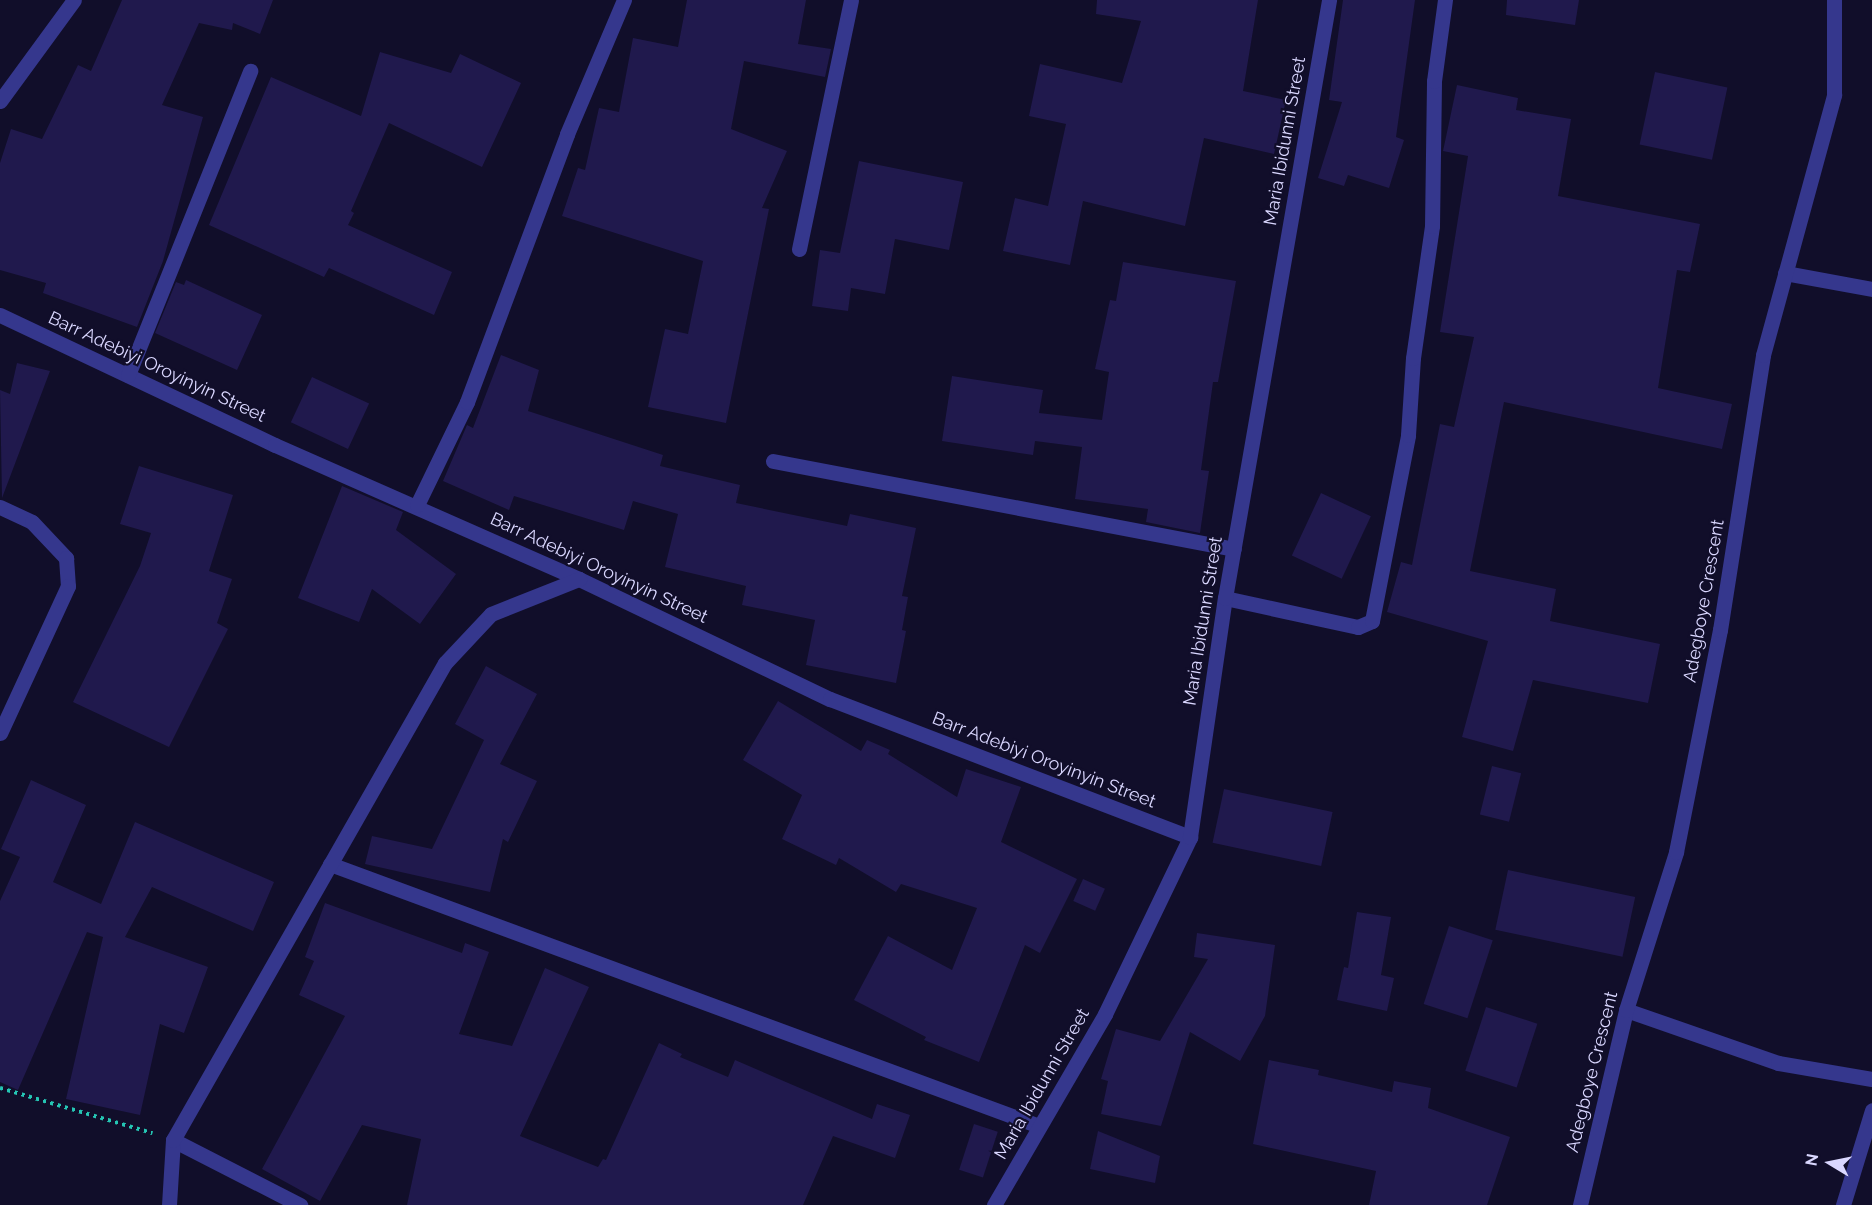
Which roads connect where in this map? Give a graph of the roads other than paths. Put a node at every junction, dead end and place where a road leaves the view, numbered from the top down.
1 (74, 0) edge
2 (624, 0) edge
3 (850, 0) edge
4 (1329, 0) edge
5 (1445, 0) edge
6 (1834, 0) edge
7 (250, 71) dead end
8 (0, 101) edge
9 (800, 249) dead end
10 (1785, 273) junction
11 (1872, 289) edge
12 (0, 315) edge
13 (128, 375) junction
14 (773, 460) dead end
15 (417, 505) junction
16 (0, 507) edge
17 (1234, 549) junction
18 (579, 579) junction
19 (1225, 598) junction
20 (0, 733) edge
21 (1190, 837) junction
22 (330, 864) junction
23 (1626, 1010) junction
24 (1872, 1079) edge
25 (1872, 1110) edge
26 (1040, 1126) junction
27 (173, 1140) junction
28 (169, 1205) edge
29 (300, 1205) edge
30 (994, 1205) edge
31 (1580, 1205) edge
32 (1843, 1205) edge

1 - 8 street
2 - 15 street
3 - 9 street
4 - 17 street, Maria Ibidunni Street
5 - 19 street
6 - 10 street, Adegboye Crescent
7 - 13 street
10 - 11 street
10 - 23 street, Adegboye Crescent
12 - 13 street, Barr Adebiyi Oroyinyin Street
13 - 15 street, Barr Adebiyi Oroyinyin Street
14 - 17 street
15 - 18 street, Barr Adebiyi Oroyinyin Street
16 - 20 street
17 - 19 street, Maria Ibidunni Street
18 - 21 street, Barr Adebiyi Oroyinyin Street
18 - 22 street
19 - 21 street, Maria Ibidunni Street
21 - 26 street, Maria Ibidunni Street
22 - 26 street
22 - 27 street
23 - 24 street
23 - 31 street, Adegboye Crescent
25 - 32 street
26 - 30 street, Maria Ibidunni Street
27 - 28 street
27 - 29 street

